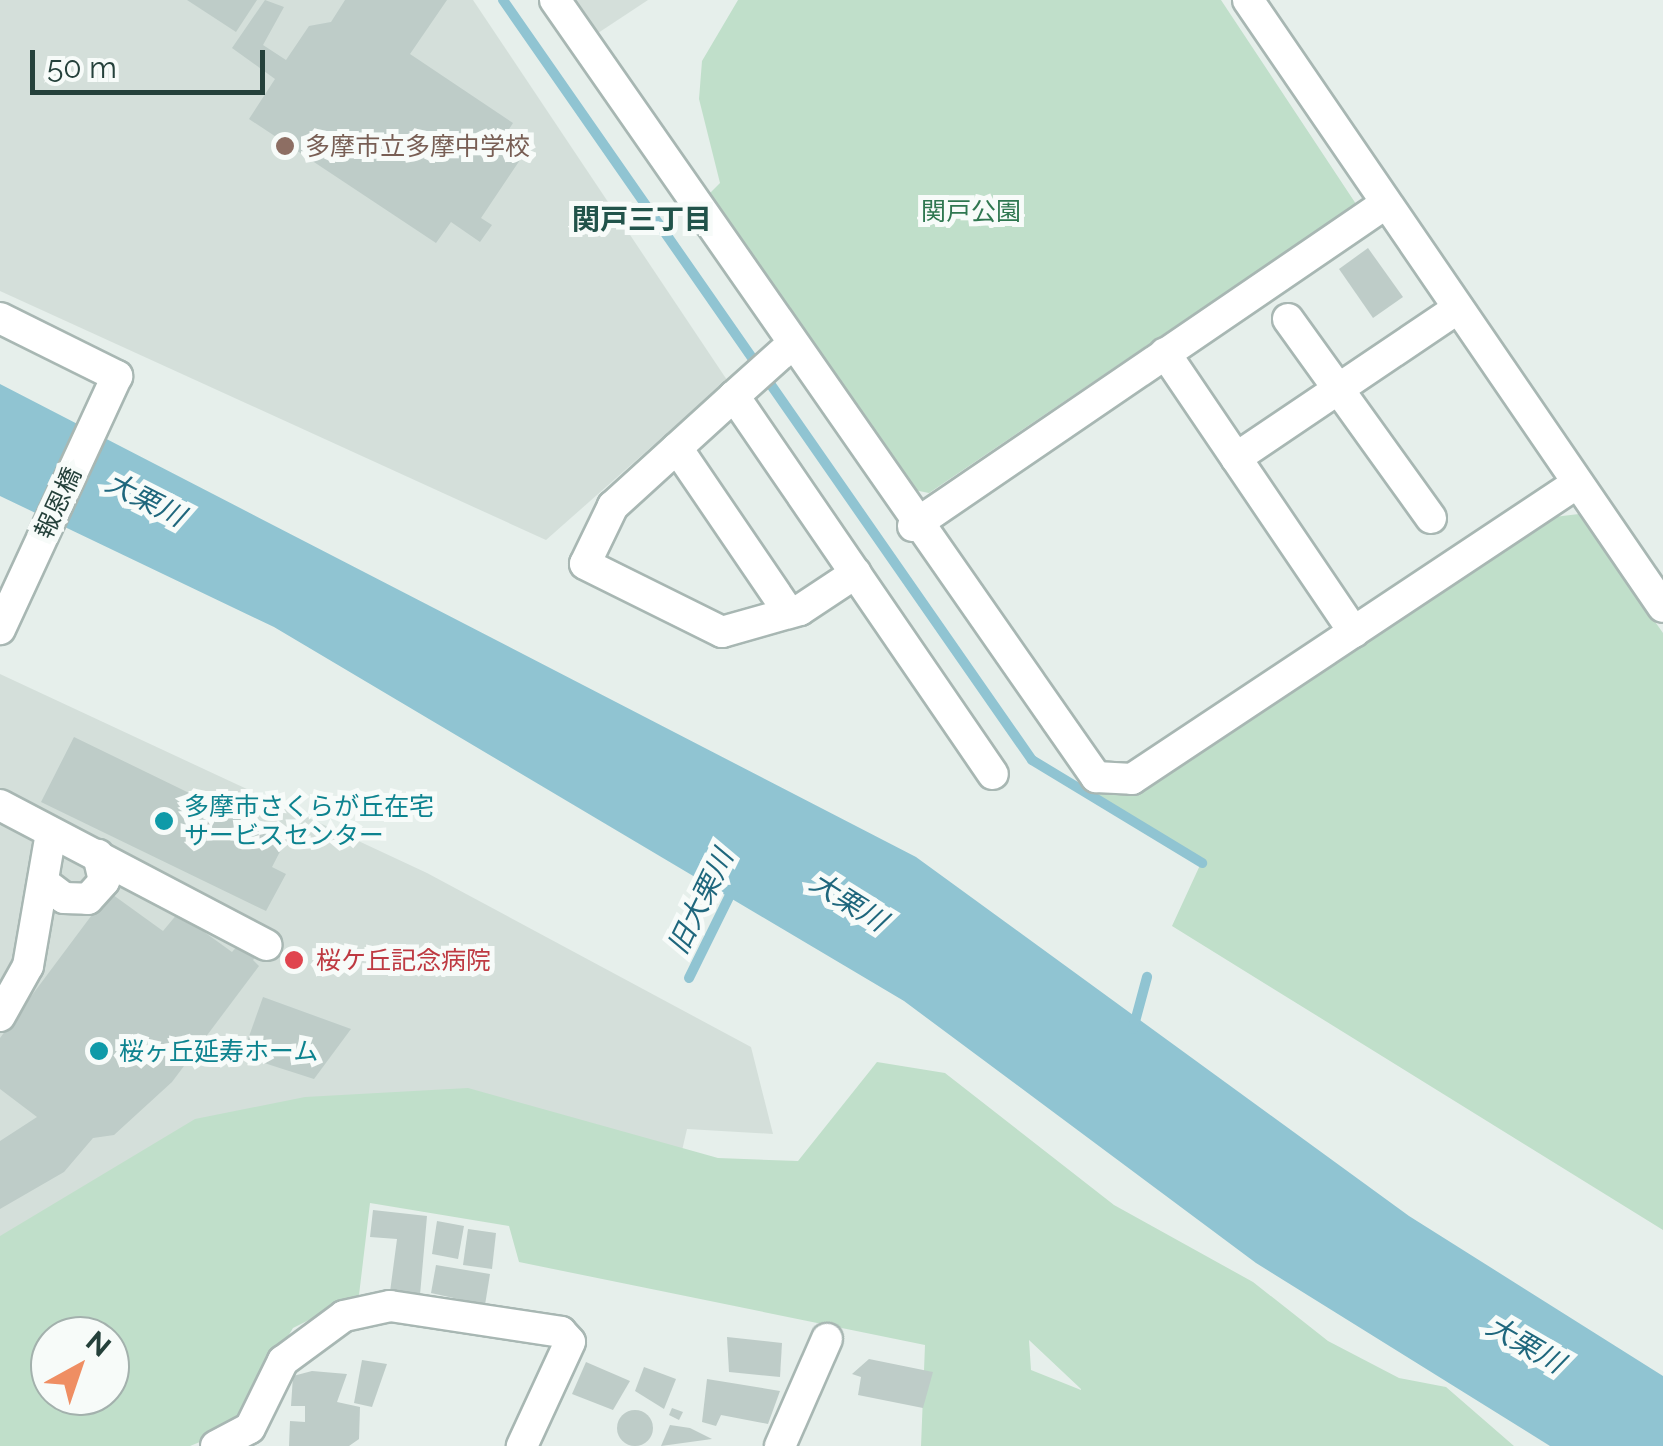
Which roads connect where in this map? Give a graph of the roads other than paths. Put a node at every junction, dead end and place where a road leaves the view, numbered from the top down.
1 (555, 0) edge
2 (1248, 0) edge
3 (1385, 204) junction
4 (1458, 308) junction
5 (0, 318) edge
6 (1288, 319) dead end
7 (782, 353) junction
8 (1165, 353) junction
9 (1338, 387) junction
10 (738, 393) junction
11 (676, 448) junction
12 (1236, 458) junction
13 (1576, 484) junction
14 (1431, 518) dead end
15 (913, 526) junction
16 (856, 573) junction
17 (1663, 607) edge
18 (789, 613) junction
19 (0, 630) edge
20 (1354, 632) junction
21 (993, 774) dead end
22 (0, 805) edge
23 (50, 834) junction
24 (98, 855) junction
25 (43, 882) junction
26 (267, 944) dead end
27 (0, 1016) edge
28 (827, 1338) dead end
29 (216, 1446) edge
30 (522, 1446) edge
31 (780, 1446) edge

1 - 7 street
2 - 3 street
3 - 4 street
3 - 8 street
4 - 9 street
4 - 13 street
5 - 19 street, 報恩橋
6 - 9 street
7 - 10 street
7 - 15 street
8 - 12 street
8 - 15 street
9 - 12 street
9 - 14 street
10 - 11 street
10 - 16 street
11 - 18 street
11 - 18 street
12 - 20 street
13 - 17 street
13 - 20 street
15 - 20 street
16 - 18 street
16 - 21 street
22 - 23 street
23 - 24 street
23 - 25 street
24 - 25 street
24 - 26 street
25 - 27 street
28 - 31 street
29 - 30 street

